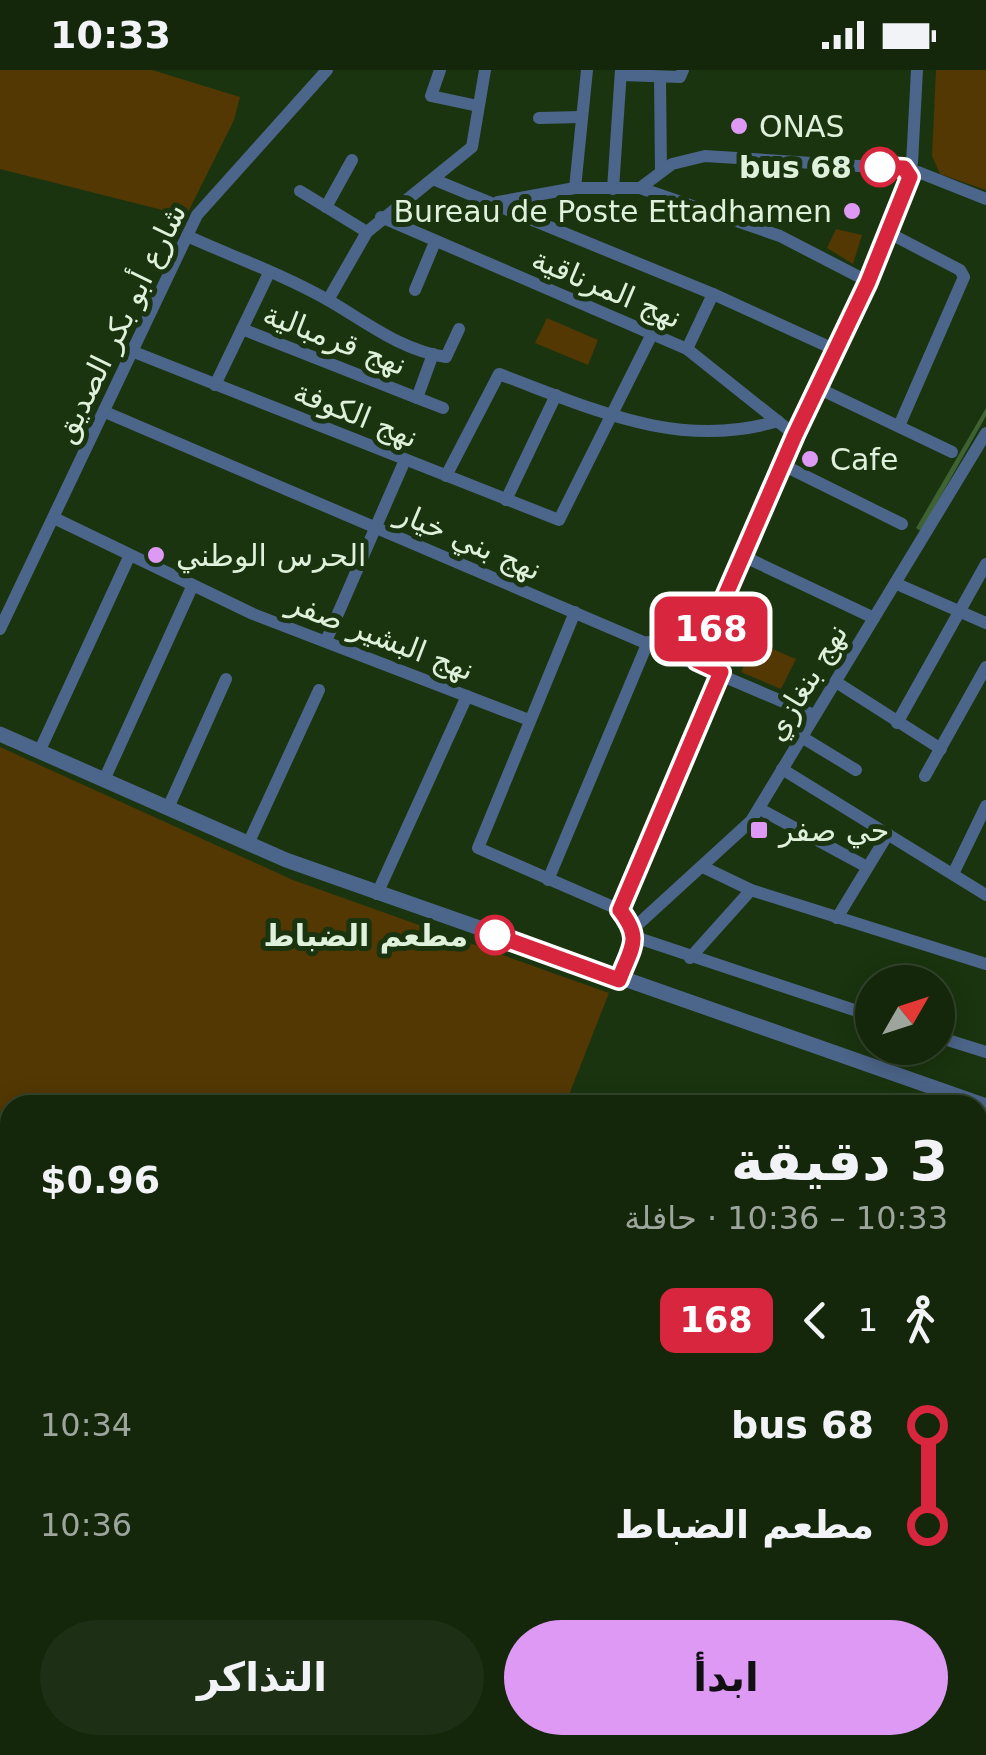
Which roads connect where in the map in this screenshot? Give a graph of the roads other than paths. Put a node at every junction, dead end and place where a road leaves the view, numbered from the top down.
1 (327, 70) edge
2 (440, 70) edge
3 (485, 70) edge
4 (586, 70) edge
5 (683, 70) edge
6 (918, 70) edge
7 (621, 72) edge
8 (660, 78) junction
9 (478, 106) junction
10 (582, 117) junction
11 (539, 118) dead end
12 (352, 160) dead end
13 (911, 170) junction
14 (661, 172) junction
15 (435, 180) junction
16 (574, 188) junction
17 (640, 188) junction
18 (613, 189) junction
19 (300, 191) dead end
20 (986, 199) edge
21 (495, 202) junction
22 (326, 207) junction
23 (381, 217) junction
24 (367, 232) junction
25 (889, 233) junction
26 (187, 236) junction
27 (435, 242) junction
28 (269, 273) junction
29 (868, 282) junction
30 (415, 290) dead end
31 (713, 294) junction
32 (328, 300) junction
33 (242, 329) junction
34 (459, 329) dead end
35 (653, 332) junction
36 (687, 350) junction
37 (838, 351) junction
38 (134, 352) junction
39 (434, 354) junction
40 (215, 385) junction
41 (820, 389) junction
42 (556, 395) junction
43 (418, 398) junction
44 (105, 412) junction
45 (612, 417) junction
46 (778, 421) junction
47 (898, 426) junction
48 (986, 434) edge
49 (795, 435) junction
50 (952, 452) dead end
51 (405, 460) junction
52 (782, 465) junction
53 (446, 476) junction
54 (506, 500) junction
55 (54, 518) junction
56 (902, 524) dead end
57 (374, 528) junction
58 (129, 556) junction
59 (745, 557) junction
60 (986, 564) edge
61 (897, 584) junction
62 (192, 587) junction
63 (575, 612) junction
64 (960, 613) junction
65 (874, 618) junction
66 (986, 623) edge
67 (0, 629) edge
68 (326, 641) junction
69 (648, 642) junction
70 (697, 661) junction
71 (986, 667) edge
72 (721, 672) junction
73 (226, 679) dead end
74 (836, 682) junction
75 (319, 690) dead end
76 (467, 696) junction
77 (814, 715) junction
78 (530, 720) junction
79 (896, 722) junction
80 (0, 734) edge
81 (800, 736) junction
82 (940, 749) junction
83 (39, 752) junction
84 (782, 769) junction
85 (856, 770) dead end
86 (925, 776) dead end
87 (104, 780) junction
88 (986, 806) edge
89 (168, 808) junction
90 (760, 808) junction
91 (888, 834) junction
92 (248, 844) junction
93 (703, 867) junction
94 (867, 867) junction
95 (953, 874) junction
96 (548, 880) junction
97 (751, 890) junction
98 (378, 894) junction
99 (986, 895) edge
100 (620, 910) junction
101 (838, 918) junction
102 (635, 933) junction
103 (690, 958) junction
104 (986, 964) edge
105 (619, 980) junction
106 (855, 1011) edge
107 (986, 1036) edge
108 (955, 1042) edge
109 (984, 1051) edge
110 (954, 1095) edge

1 - 26 street, شارع أبو بكر الصديق
2 - 9 street
3 - 9 street
4 - 10 street
5 - 8 street
6 - 13 street
7 - 8 street
7 - 18 street
8 - 14 street
9 - 15 street
10 - 11 street
10 - 16 street
12 - 22 street
13 - 14 street
13 - 20 street
13 - 25 street
14 - 17 street
15 - 21 street
15 - 23 street
16 - 18 street
16 - 21 street
17 - 18 street
17 - 29 street
19 - 22 street
21 - 31 street
22 - 24 street
23 - 24 street
23 - 27 street, نهج المرناقية
24 - 32 street
25 - 29 street
25 - 47 street
26 - 28 street
26 - 38 street, شارع أبو بكر الصديق
27 - 30 street
27 - 35 street, نهج المرناقية
28 - 32 street
28 - 33 street
29 - 37 street
31 - 36 street
31 - 37 street
32 - 39 street
33 - 40 street
33 - 43 street, نهج قرمبالية
33 - 43 street, نهج قرمبالية
34 - 39 street
35 - 36 street, نهج المرناقية
35 - 45 street
36 - 46 street, نهج المرناقية
37 - 41 street
38 - 40 street, نهج الكوفة
38 - 44 street, شارع أبو بكر الصديق
39 - 43 street
40 - 51 street, نهج الكوفة
41 - 47 street
41 - 49 street
42 - 45 street
42 - 53 street
42 - 54 street
44 - 55 street, شارع أبو بكر الصديق
44 - 57 street, نهج بني خيار
45 - 46 street
45 - 54 street, نهج الكوفة
46 - 49 street, نهج المرناقية
47 - 50 street
48 - 61 street, نهج بنغازي
49 - 52 street
51 - 53 street, نهج الكوفة
51 - 57 street
52 - 56 street
52 - 59 street
53 - 54 street, نهج الكوفة
55 - 58 street, نهج البشير صفر
55 - 67 street, شارع أبو بكر الصديق
57 - 63 street, نهج بني خيار
57 - 68 street
58 - 62 street, نهج البشير صفر
58 - 83 street
59 - 65 street
59 - 70 street
60 - 64 street
61 - 64 street
61 - 65 street, نهج بنغازي
62 - 68 street, نهج البشير صفر
62 - 87 street
63 - 69 street, نهج بني خيار
63 - 78 street
64 - 66 street
64 - 79 street
65 - 74 street, نهج بنغازي
68 - 76 street, نهج البشير صفر
69 - 70 street, نهج بني خيار
69 - 96 street
70 - 72 street, نهج بني خيار
71 - 82 street
72 - 77 street, نهج بني خيار
72 - 100 street
73 - 89 street
74 - 77 street, نهج بنغازي
74 - 79 street
75 - 92 street
76 - 78 street, نهج البشير صفر
76 - 98 street
77 - 81 street, نهج بنغازي
78 - 96 street
79 - 82 street
80 - 83 street
81 - 84 street, نهج بنغازي
81 - 85 street
82 - 86 street
83 - 87 street
84 - 90 street, نهج بنغازي
84 - 91 street
87 - 89 street
88 - 95 street
89 - 92 street
90 - 93 street, نهج بنغازي
90 - 94 street
91 - 94 street
91 - 95 street
92 - 98 street
93 - 97 street
93 - 102 street, نهج بنغازي
94 - 101 street
95 - 99 street
96 - 100 street
97 - 101 street
97 - 103 street
98 - 105 street
100 - 102 street
101 - 104 street
102 - 103 street
102 - 105 street, نهج بنغازي
103 - 106 street
105 - 110 street
107 - 109 street
108 - 109 street

